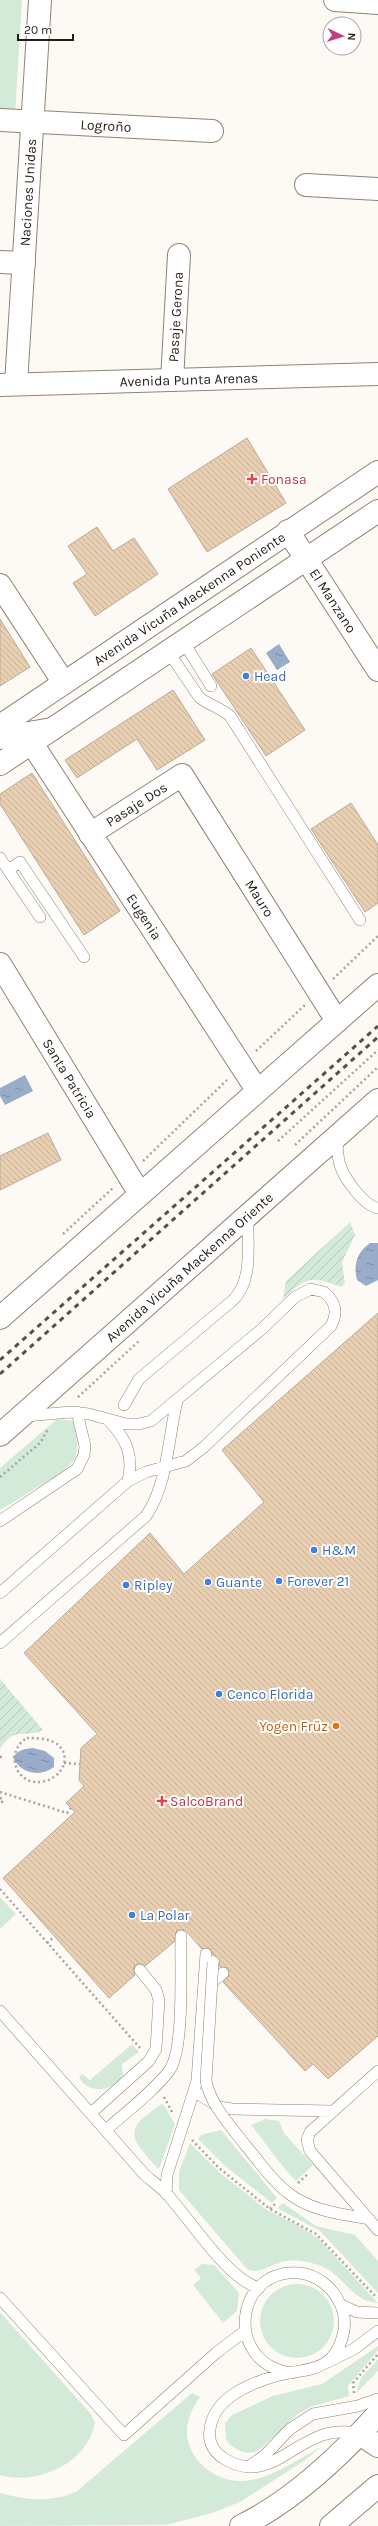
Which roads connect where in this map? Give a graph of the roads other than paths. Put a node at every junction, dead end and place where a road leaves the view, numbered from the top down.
1 (40, 0) edge
2 (335, 0) edge
3 (378, 3) edge
4 (0, 120) edge
5 (32, 121) junction
6 (212, 131) dead end
7 (306, 185) dead end
8 (378, 189) edge
9 (180, 255) dead end
10 (0, 262) edge
11 (24, 263) junction
12 (378, 374) edge
13 (172, 380) junction
14 (8, 385) edge
15 (378, 472) edge
16 (378, 512) edge
17 (288, 531) junction
18 (306, 558) junction
19 (0, 585) edge
20 (175, 646) junction
21 (378, 670) edge
22 (64, 683) junction
23 (210, 686) dead end
24 (0, 726) edge
25 (52, 728) junction
26 (0, 738) edge
27 (31, 742) junction
28 (0, 764) edge
29 (182, 775) joint
30 (90, 834) junction
31 (0, 858) edge
32 (8, 870) junction
33 (40, 917) dead end
34 (360, 920) dead end
35 (84, 957) dead end
36 (0, 964) edge
37 (378, 985) edge
38 (336, 1021) junction
39 (257, 1090) junction
40 (378, 1100) edge
41 (337, 1136) junction
42 (140, 1194) junction
43 (373, 1205) edge
44 (248, 1217) junction
45 (1, 1315) edge
46 (177, 1401) junction
47 (124, 1405) dead end
48 (78, 1412) junction
49 (20, 1417) junction
50 (108, 1420) junction
51 (0, 1435) edge
52 (164, 1468) junction
53 (128, 1481) junction
54 (0, 1521) edge
55 (0, 1593) edge
56 (0, 1643) edge
57 (181, 1936) dead end
58 (140, 1970) dead end
59 (224, 1974) dead end
60 (211, 1983) junction
61 (0, 2011) edge
62 (378, 2072) edge
63 (195, 2092) junction
64 (332, 2111) junction
65 (91, 2113) junction
66 (106, 2130) junction
67 (166, 2194) junction
68 (369, 2219) junction
69 (378, 2230) edge
70 (259, 2288) junction
71 (0, 2298) edge
72 (341, 2305) junction
73 (378, 2314) edge
74 (378, 2330) edge
75 (245, 2331) junction
76 (232, 2343) junction
77 (249, 2343) junction
78 (324, 2363) junction
79 (292, 2373) junction
80 (378, 2399) edge
81 (378, 2414) edge
82 (360, 2434) junction
83 (378, 2446) edge
84 (248, 2467) junction
85 (378, 2486) edge
86 (241, 2526) edge
87 (331, 2526) edge

1 - 5 street, Naciones Unidas
2 - 3 street
4 - 5 street, Logroño
5 - 6 street, Logroño
5 - 11 street, Naciones Unidas
7 - 8 street
9 - 13 street, Pasaje Gerona
10 - 11 street
11 - 14 street, Naciones Unidas
12 - 13 street, Avenida Punta Arenas
13 - 14 street, Avenida Punta Arenas
15 - 17 street, Avenida Vicuña Mackenna Poniente
16 - 18 street
17 - 18 street, El Manzano
17 - 22 street, Avenida Vicuña Mackenna Poniente
18 - 20 street
18 - 21 street, El Manzano
19 - 22 street
20 - 23 lane
20 - 25 street
20 - 34 lane
22 - 24 street, Avenida Vicuña Mackenna Poniente
25 - 26 street
25 - 27 street
27 - 28 street
27 - 30 street, Eugenia
29 - 30 street, Pasaje Dos
29 - 38 street, Mauro
30 - 39 street, Eugenia
31 - 32 lane
32 - 33 lane
32 - 35 lane
36 - 42 street, Santa Patricia
37 - 38 street
38 - 39 street
39 - 42 street
40 - 41 street, Avenida Vicuña Mackenna Oriente
41 - 43 lane
41 - 44 street, Avenida Vicuña Mackenna Oriente
42 - 45 street
44 - 47 lane
44 - 49 street, Avenida Vicuña Mackenna Oriente
46 - 50 lane
46 - 52 lane
46 - 52 lane
48 - 49 lane
48 - 50 lane
48 - 54 lane
49 - 51 street, Avenida Vicuña Mackenna Oriente
50 - 53 lane
52 - 53 lane
52 - 56 lane
53 - 55 lane
57 - 66 lane
58 - 65 lane
59 - 60 lane
60 - 63 lane, bridge
60 - 68 lane, bridge
61 - 65 lane
62 - 64 lane
63 - 64 lane
63 - 67 lane
64 - 68 lane
65 - 66 lane
66 - 67 lane
67 - 70 lane
68 - 69 lane
70 - 72 lane
70 - 75 lane
71 - 76 lane
72 - 73 lane
72 - 78 lane
74 - 78 lane
75 - 76 lane
75 - 77 lane
76 - 77 lane
77 - 79 lane
78 - 79 lane
79 - 84 lane
80 - 84 lane
81 - 82 street
82 - 83 street
82 - 84 lane
82 - 86 street
85 - 87 street

